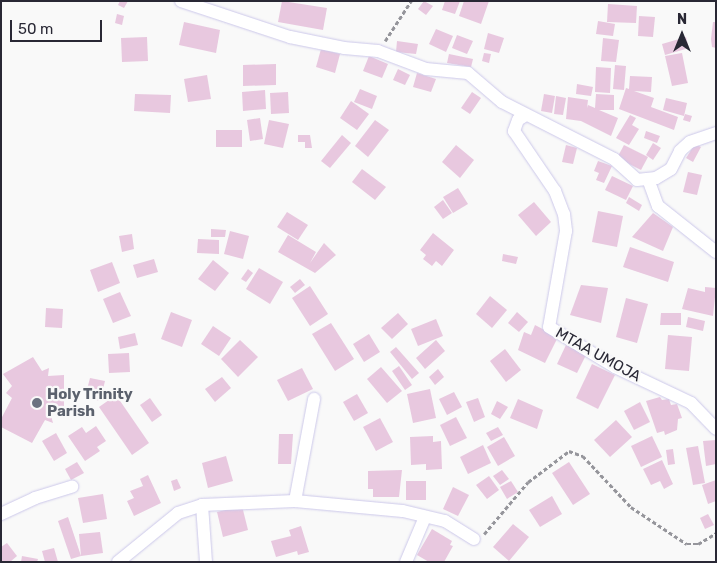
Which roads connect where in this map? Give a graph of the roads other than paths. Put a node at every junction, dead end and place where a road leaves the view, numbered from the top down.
1 (181, 1) edge
2 (526, 115) junction
3 (716, 133) edge
4 (648, 179) junction
5 (716, 252) edge
6 (314, 399) dead end
7 (716, 429) edge
8 (72, 487) dead end
9 (296, 501) junction
10 (202, 505) junction
11 (1, 514) edge
12 (425, 517) junction
13 (474, 539) road end
14 (118, 562) edge
15 (206, 562) edge
16 (406, 562) edge

1 - 2 street
2 - 4 street
2 - 7 street, MTAA UMOJA
3 - 4 street
4 - 5 street
6 - 9 street
8 - 11 street
9 - 10 street
9 - 12 street
10 - 14 street
10 - 15 street
12 - 13 street
12 - 16 street

